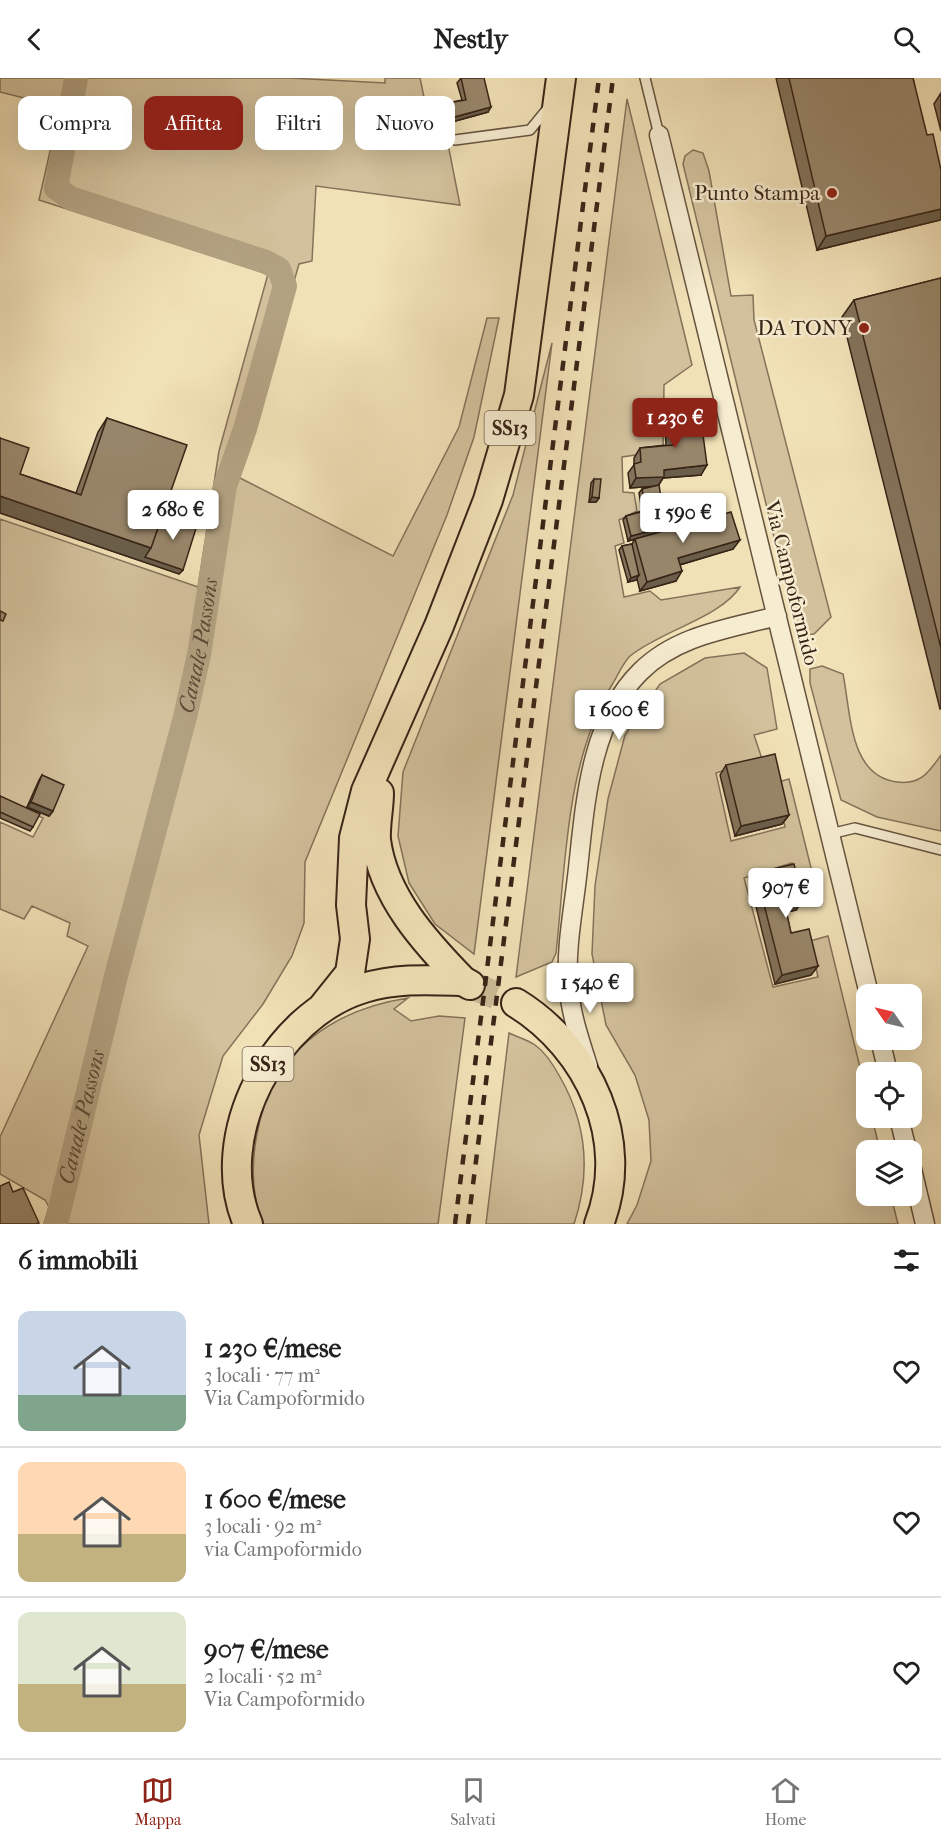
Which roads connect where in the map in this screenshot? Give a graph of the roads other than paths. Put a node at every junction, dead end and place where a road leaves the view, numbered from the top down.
1 (645, 78) edge
2 (560, 86) edge
3 (659, 135) joint
4 (455, 140) dead end
5 (777, 616) junction
6 (381, 758) junction
7 (830, 834) junction
8 (941, 850) edge
9 (867, 984) edge
10 (516, 1003) tunnel mouth
11 (322, 1008) junction
12 (594, 1088) junction
13 (921, 1206) edge
14 (248, 1224) edge
15 (599, 1224) edge
16 (925, 1224) edge

1 - 3 lane, Via Campoformido
2 - 4 lane
2 - 6 main road, SS13 / SS13
3 - 5 street, Via Campoformido
5 - 7 street, Via Campoformido
5 - 12 street, Via Campoformido
6 - 11 main road, SS13
6 - 11 main road, SS13
7 - 8 lane
7 - 9 street, Via Campoformido
10 - 12 main road
11 - 14 main road, SS13
12 - 15 main road
13 - 16 street

